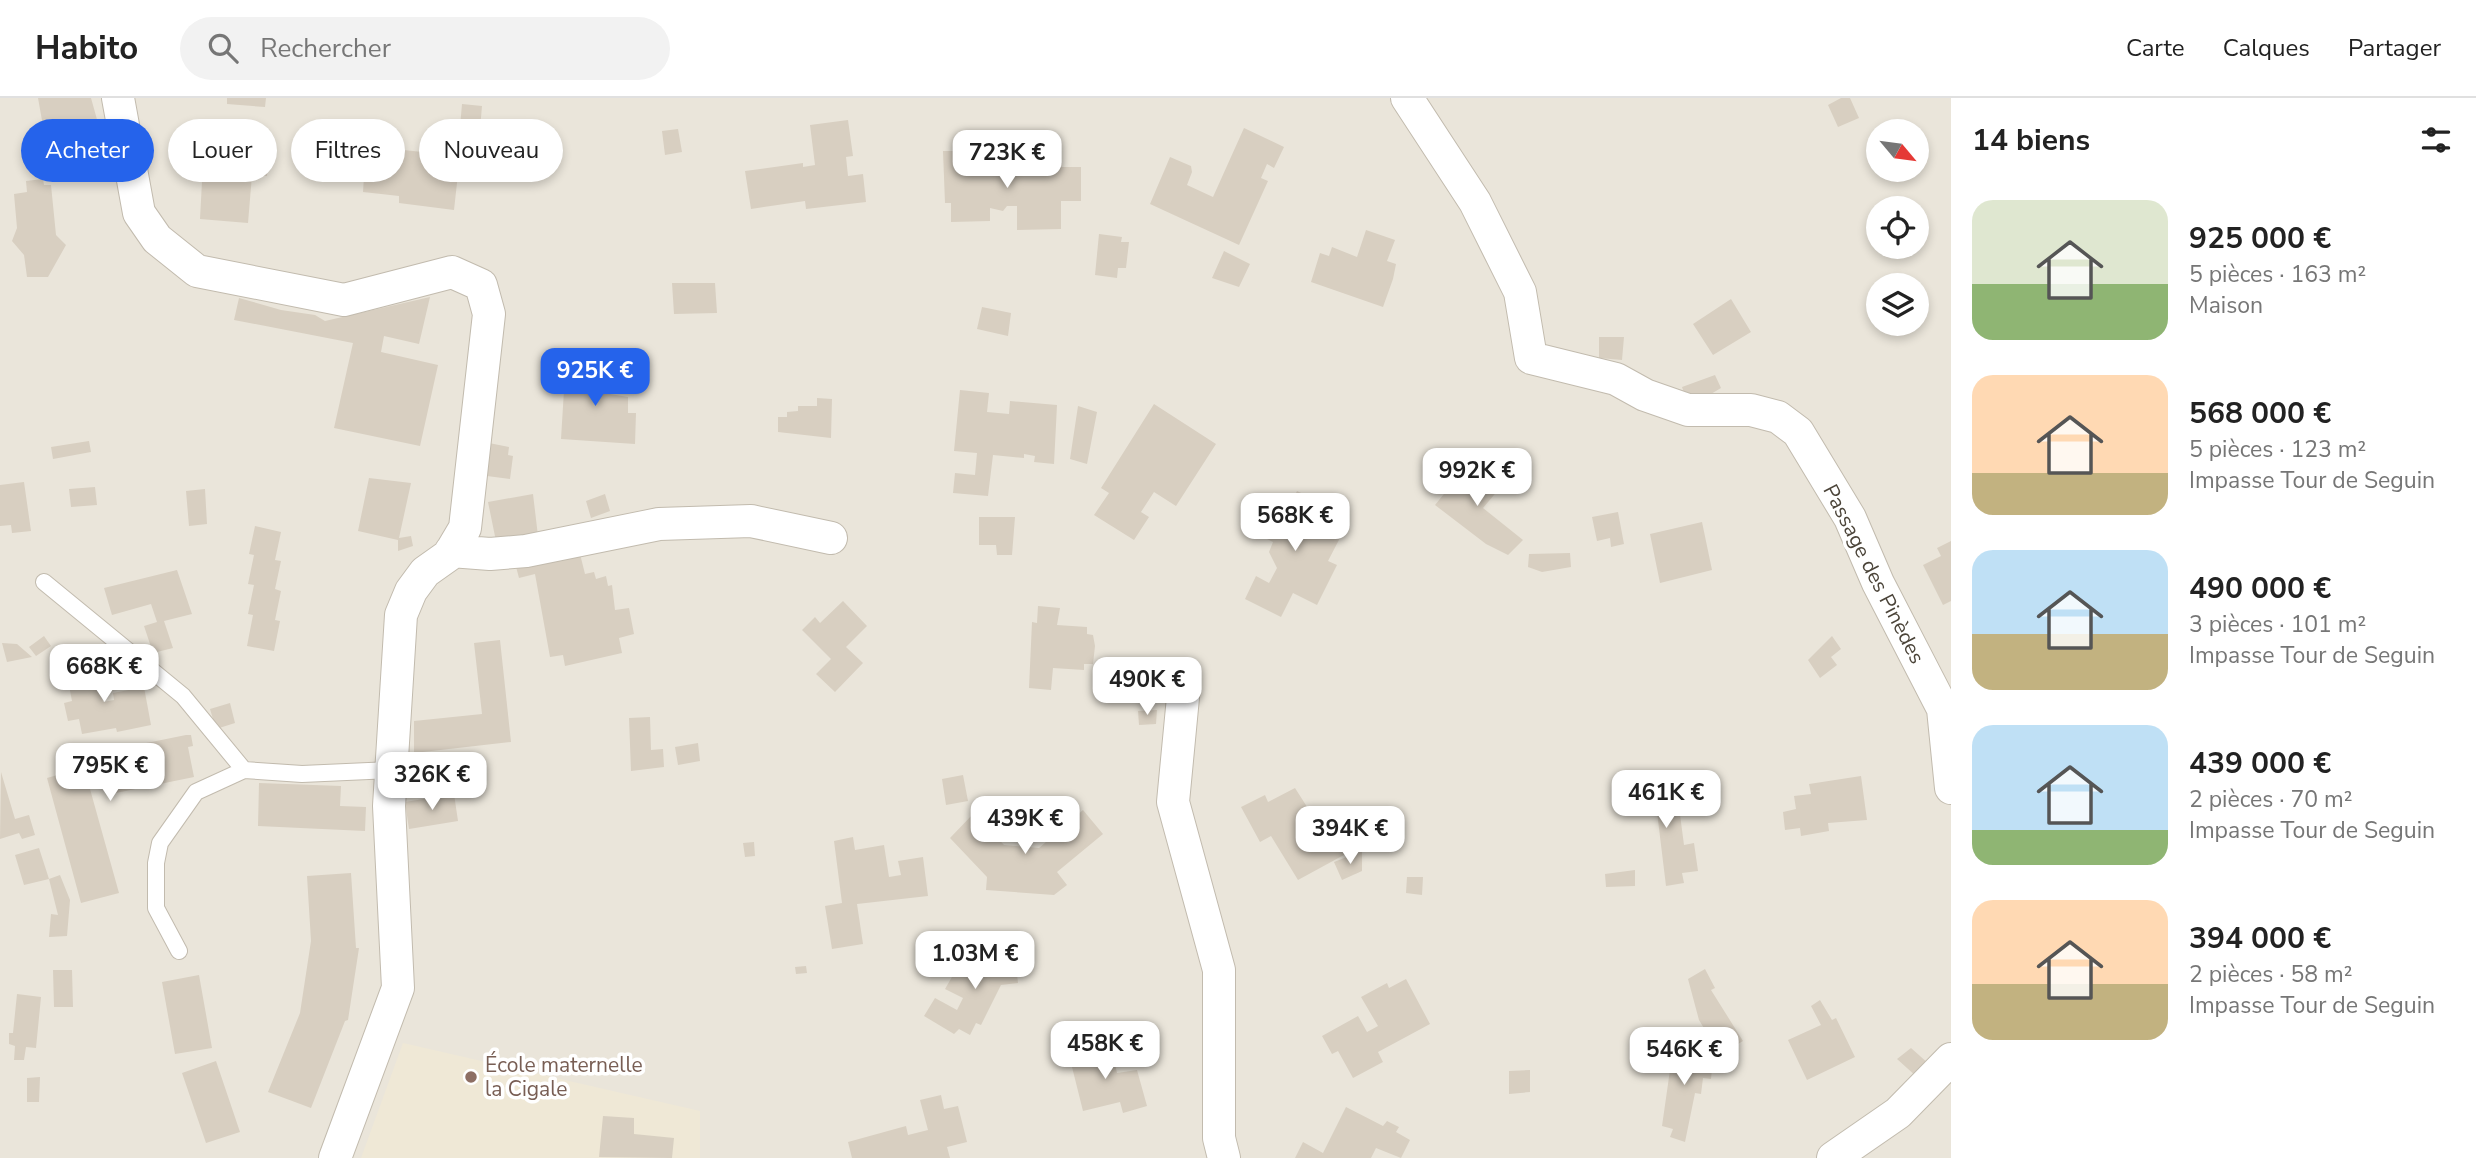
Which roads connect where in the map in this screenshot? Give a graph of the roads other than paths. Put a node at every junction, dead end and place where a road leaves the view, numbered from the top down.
1 (118, 98) edge
2 (1406, 98) edge
3 (831, 538) dead end
4 (451, 551) junction
5 (44, 582) dead end
6 (1184, 687) dead end
7 (391, 770) junction
8 (244, 771) junction
9 (1951, 788) edge
10 (179, 950) dead end
11 (1951, 1059) edge
12 (335, 1158) edge
13 (1224, 1158) edge
14 (1833, 1158) edge

1 - 4 street
2 - 9 street, Passage des Pinèdes
3 - 4 street
4 - 7 street
5 - 8 lane
6 - 13 street
7 - 8 lane
7 - 12 street
8 - 10 lane
11 - 14 street

